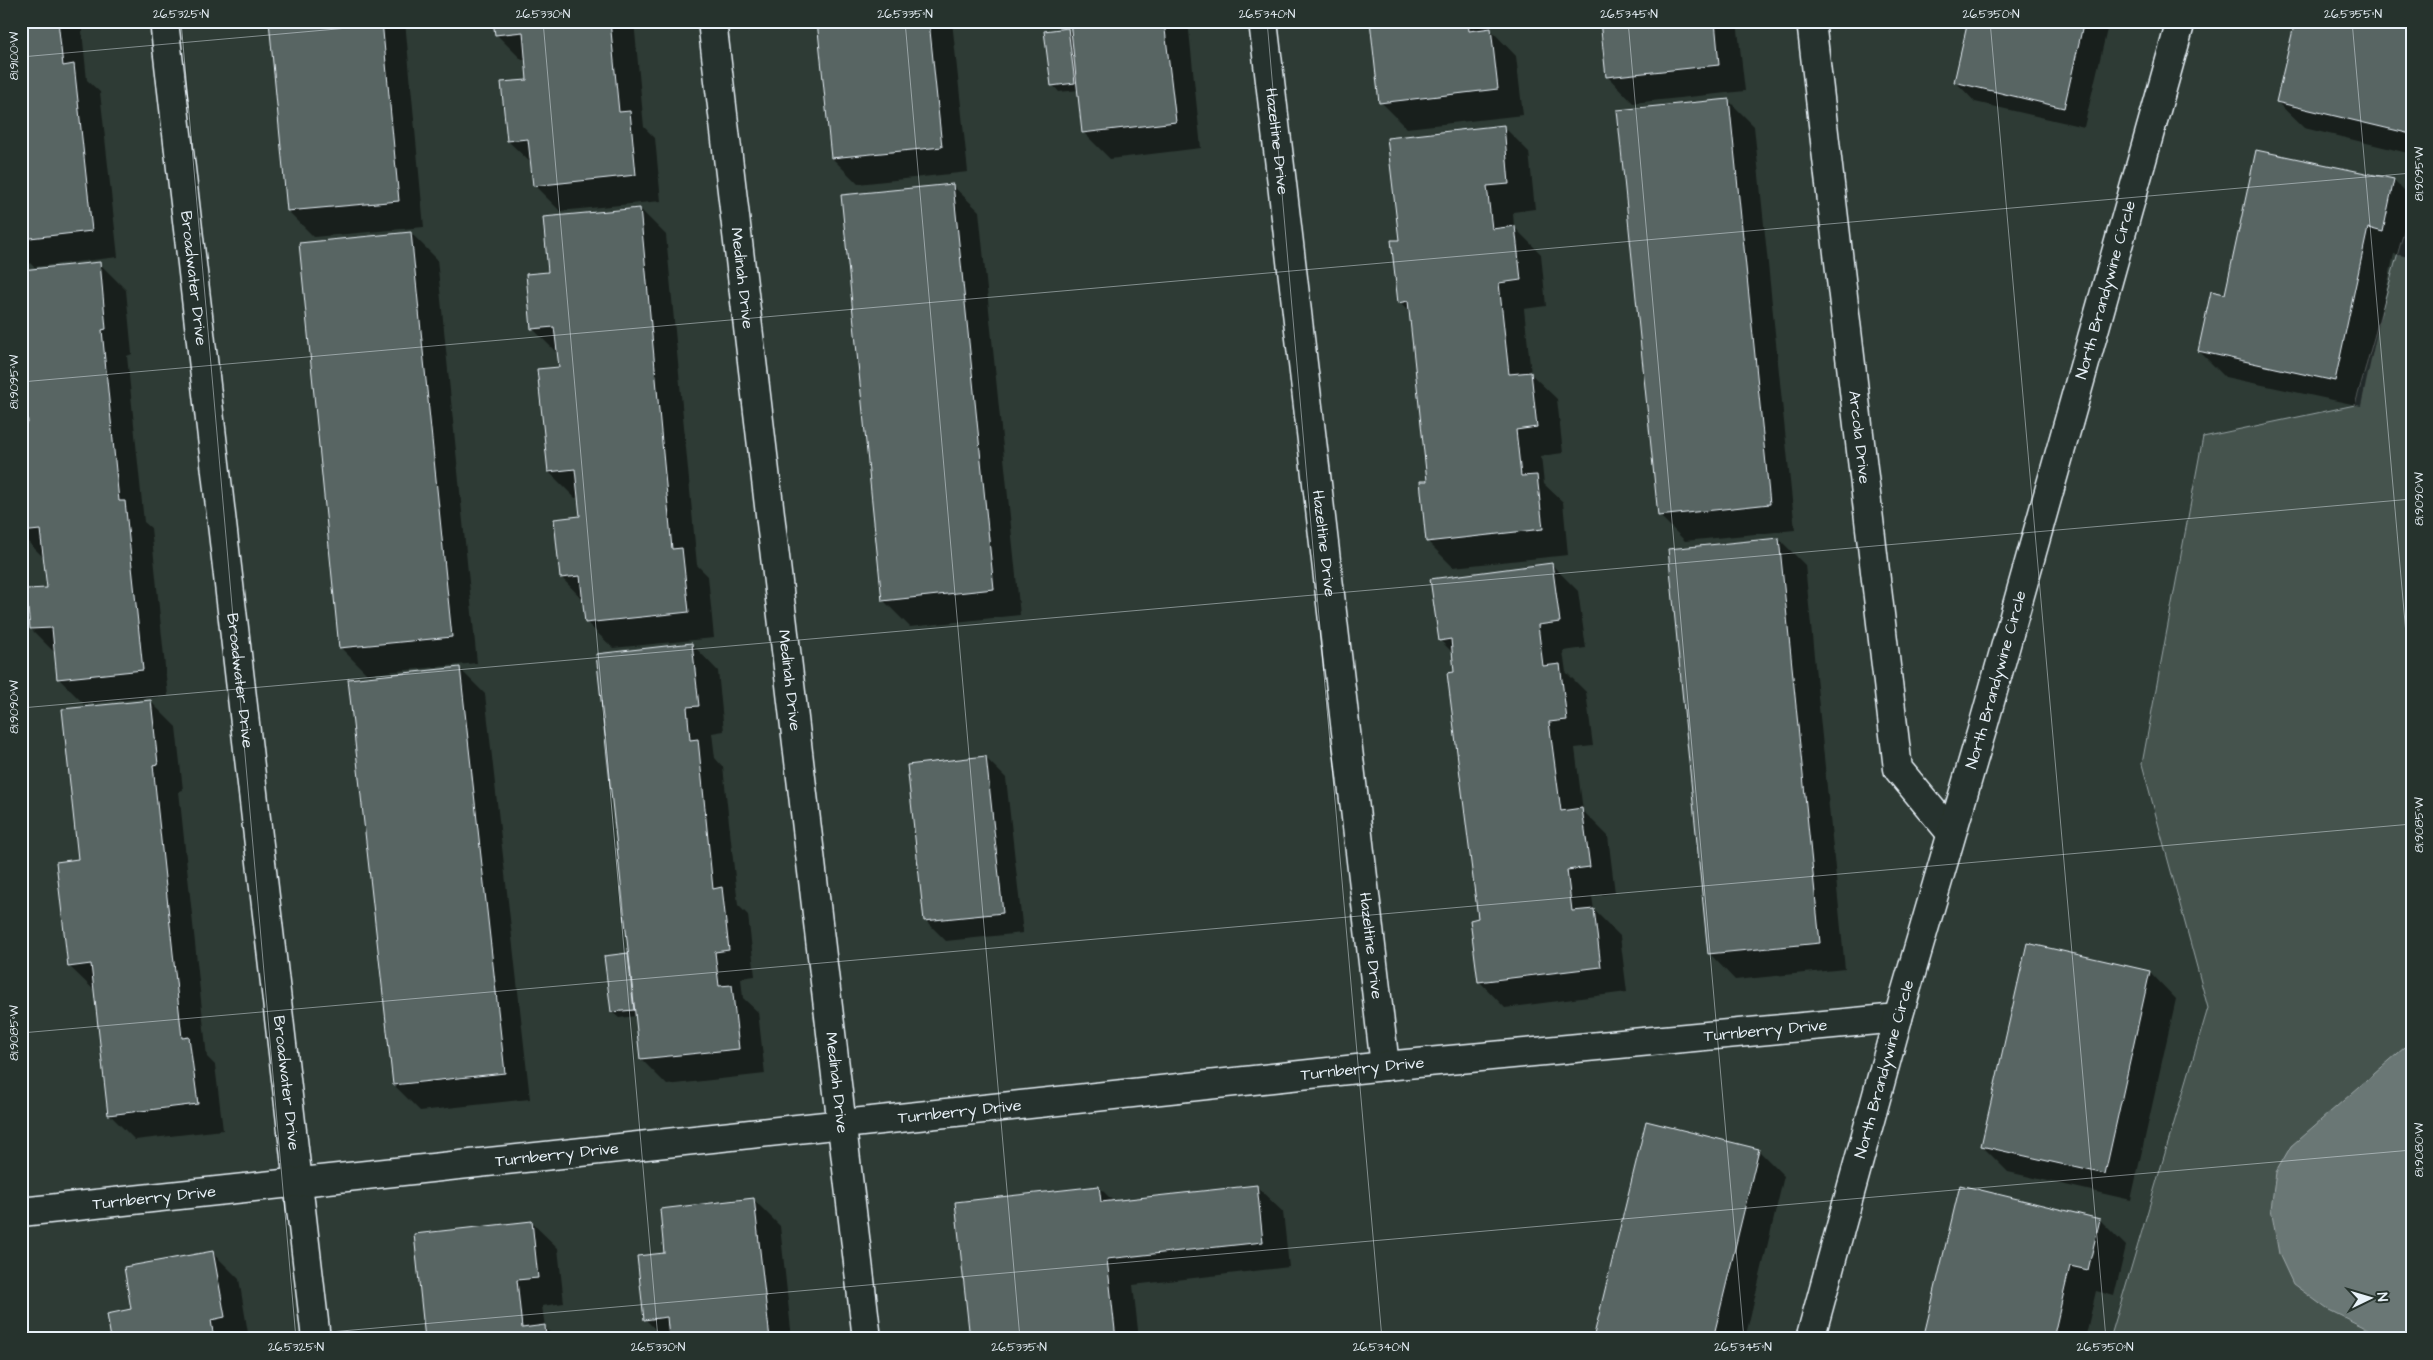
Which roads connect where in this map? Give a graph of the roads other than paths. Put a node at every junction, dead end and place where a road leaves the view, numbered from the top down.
1 (164, 21) edge
2 (712, 21) edge
3 (1263, 21) edge
4 (1811, 21) edge
5 (2181, 21) edge
6 (1951, 833) junction
7 (1898, 1018) junction
8 (1385, 1066) junction
9 (842, 1126) junction
10 (298, 1182) junction
11 (21, 1212) edge
12 (316, 1339) edge
13 (867, 1339) edge
14 (1810, 1339) edge

1 - 10 street, Broadwater Drive
2 - 9 street, Medinah Drive
3 - 8 street, Hazeltine Drive
4 - 6 street, Arcola Drive
5 - 6 street, North Brandywine Circle
6 - 7 street, North Brandywine Circle
7 - 8 street, Turnberry Drive
7 - 14 street, North Brandywine Circle
8 - 9 street, Turnberry Drive
9 - 10 street, Turnberry Drive
9 - 13 street, Medinah Drive
10 - 11 street, Turnberry Drive
10 - 12 street, Broadwater Drive

